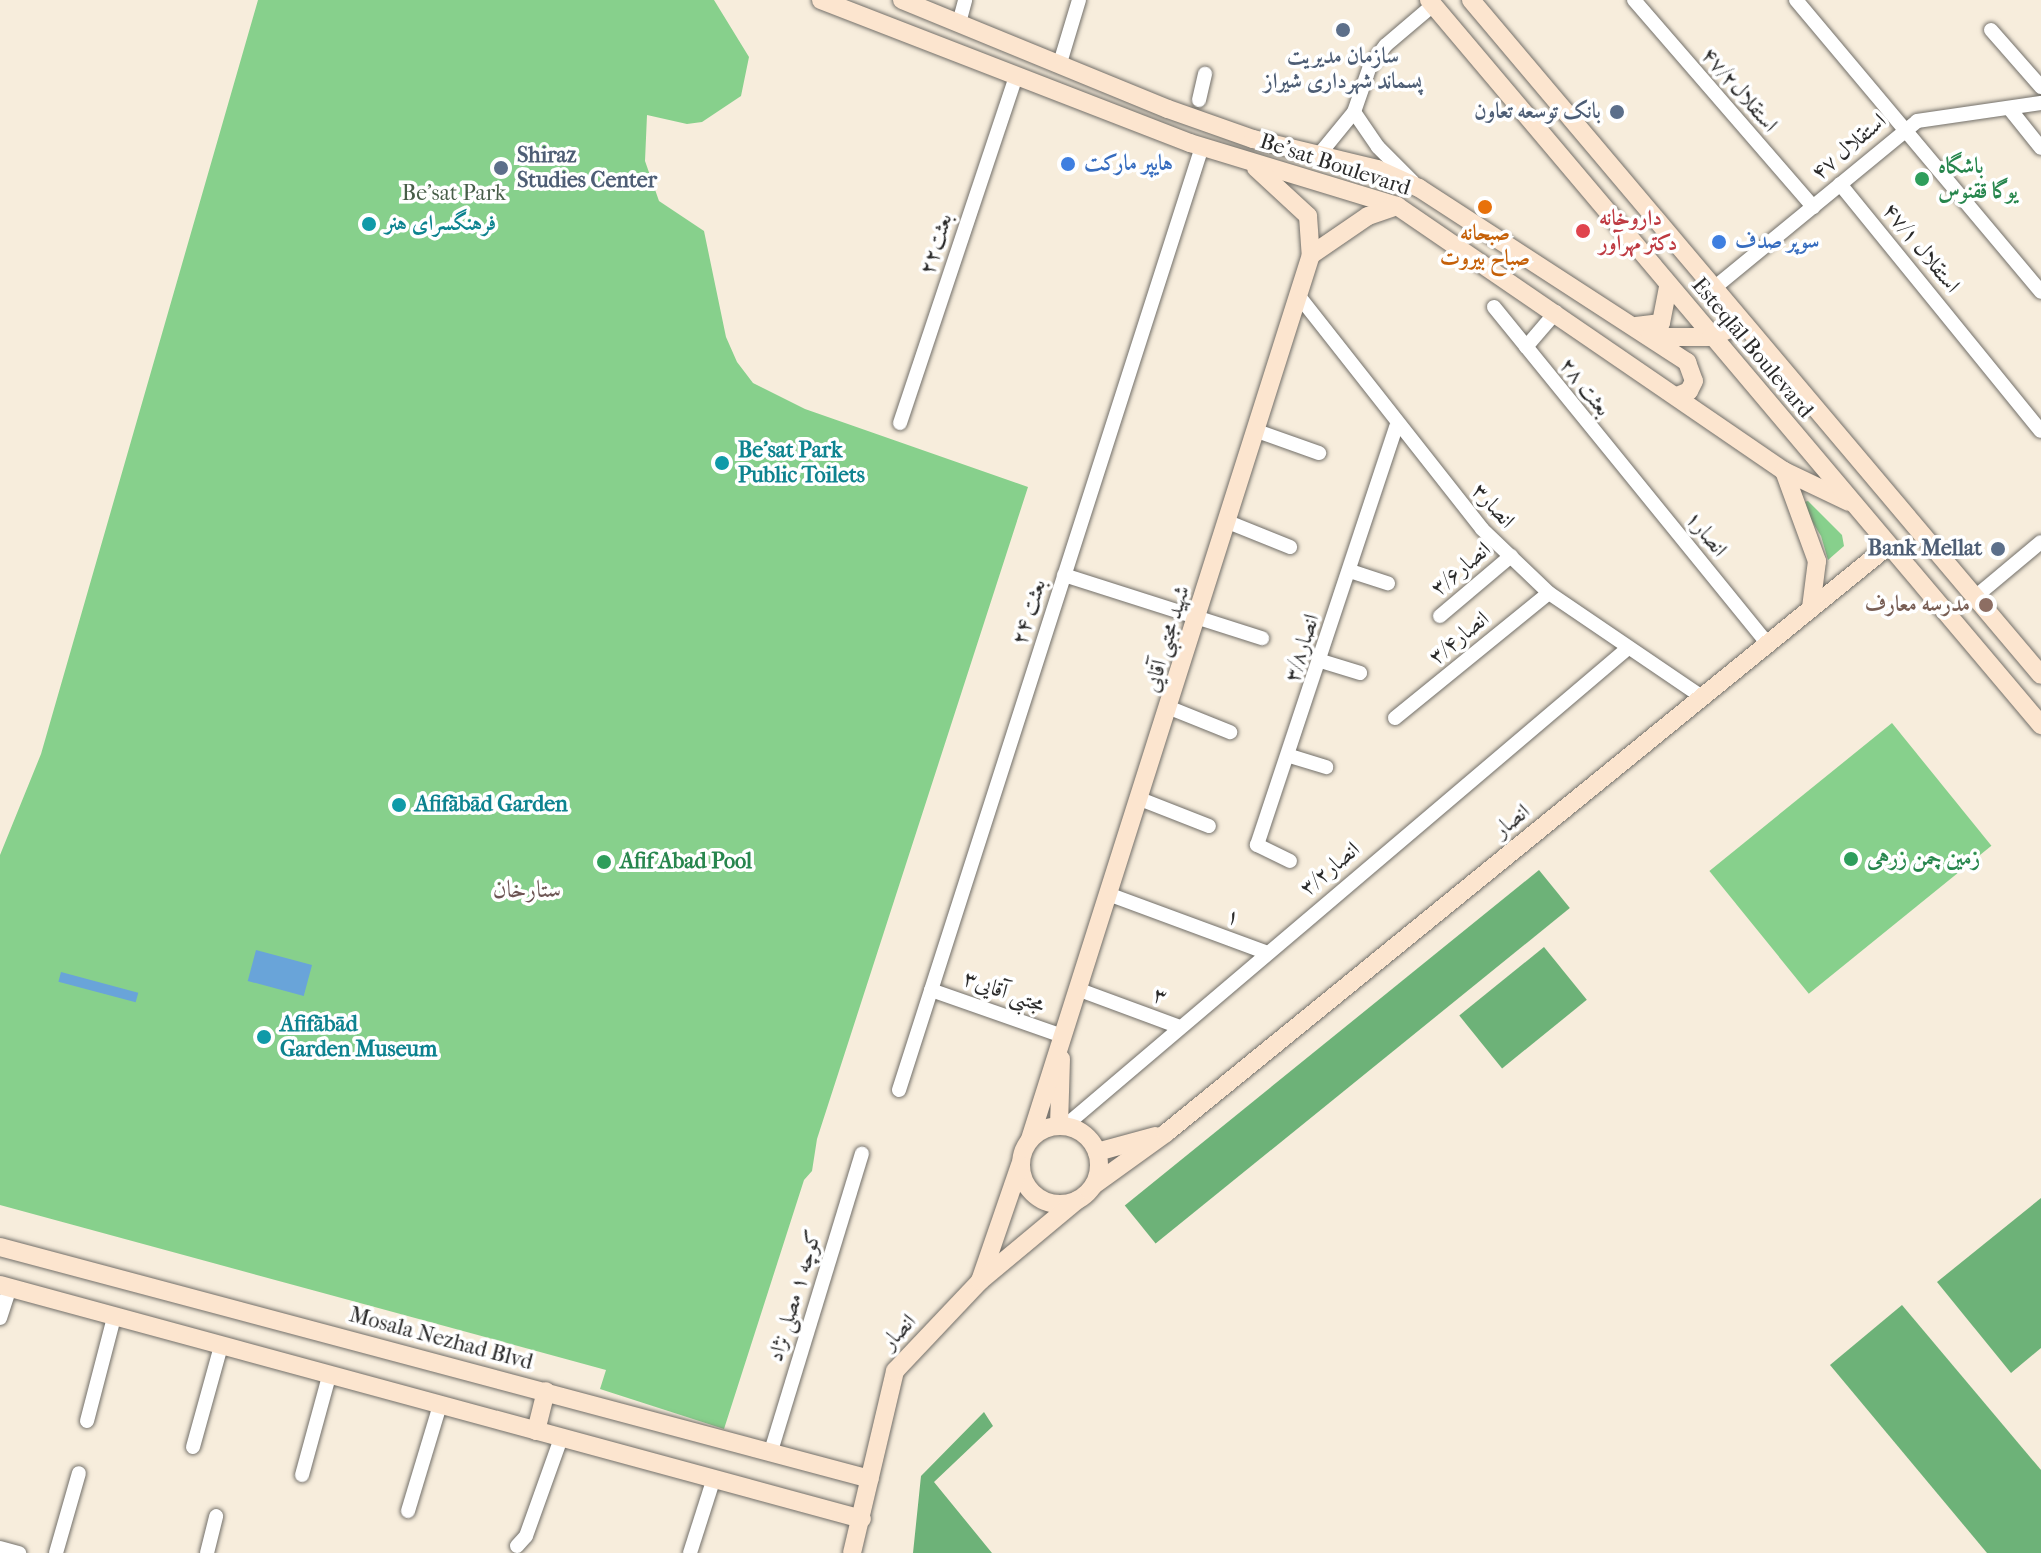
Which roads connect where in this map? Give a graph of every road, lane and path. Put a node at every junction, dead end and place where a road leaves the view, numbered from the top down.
1 (821, 0) edge
2 (902, 0) edge
3 (965, 0) edge
4 (1079, 0) edge
5 (1471, 0) edge
6 (1634, 0) edge
7 (1796, 0) edge
8 (1431, 2) edge
9 (959, 23) junction
10 (1991, 30) dead end
11 (1060, 63) junction
12 (1205, 74) dead end
13 (1015, 79) junction
14 (2041, 87) edge
15 (1199, 100) dead end
16 (2041, 103) edge
17 (2009, 108) junction
18 (1354, 112) junction
19 (1903, 129) junction
20 (1202, 147) junction
21 (2041, 148) edge
22 (1318, 156) junction
23 (1251, 164) junction
24 (1840, 184) junction
25 (1419, 188) junction
26 (1397, 206) junction
27 (1813, 207) junction
28 (1311, 255) junction
29 (1668, 286) junction
30 (1714, 288) junction
31 (2041, 292) edge
32 (1298, 295) junction
33 (1494, 307) dead end
34 (1556, 312) junction
35 (1625, 324) junction
36 (1742, 324) junction
37 (1650, 337) junction
38 (1711, 337) junction
39 (1526, 347) junction
40 (1677, 396) junction
41 (900, 423) dead end
42 (1396, 426) junction
43 (1257, 431) junction
44 (2041, 431) edge
45 (1319, 453) dead end
46 (1610, 453) joint
47 (1784, 471) junction
48 (1849, 502) junction
49 (1228, 522) junction
50 (2041, 542) edge
51 (1888, 546) junction
52 (1290, 547) dead end
53 (1511, 556) junction
54 (1350, 571) junction
55 (1064, 575) junction
56 (1388, 583) dead end
57 (1549, 593) junction
58 (1974, 598) junction
59 (1811, 608) junction
60 (1440, 616) dead end
61 (1199, 617) junction
62 (1262, 638) dead end
63 (1768, 644) junction
64 (1628, 648) junction
65 (1321, 661) junction
66 (1360, 673) dead end
67 (2041, 675) edge
68 (1702, 697) junction
69 (1170, 708) junction
70 (1395, 718) dead end
71 (2041, 725) edge
72 (1230, 732) dead end
73 (1290, 756) junction
74 (1326, 767) dead end
75 (1140, 799) junction
76 (1209, 826) dead end
77 (1290, 861) dead end
78 (1108, 894) junction
79 (1265, 952) junction
80 (1077, 989) junction
81 (931, 990) junction
82 (1177, 1026) junction
83 (1062, 1036) junction
84 (899, 1090) dead end
85 (1062, 1126) junction
86 (1166, 1133) junction
87 (1030, 1139) junction
88 (1097, 1152) junction
89 (862, 1154) dead end
90 (1021, 1162) junction
91 (1094, 1185) junction
92 (1076, 1201) junction
93 (0, 1247) edge
94 (980, 1281) junction
95 (5, 1287) edge
96 (114, 1317) junction
97 (0, 1318) edge
98 (221, 1346) junction
99 (329, 1376) junction
100 (546, 1391) junction
101 (440, 1405) junction
102 (87, 1421) dead end
103 (536, 1431) junction
104 (561, 1438) junction
105 (193, 1447) dead end
106 (771, 1451) junction
107 (79, 1473) dead end
108 (302, 1475) dead end
109 (714, 1478) junction
110 (870, 1479) junction
111 (408, 1511) dead end
112 (216, 1516) dead end
113 (862, 1519) junction
114 (517, 1546) dead end
115 (0, 1548) edge
116 (19, 1553) edge
117 (56, 1553) edge
118 (207, 1553) edge
119 (690, 1553) edge
120 (852, 1553) edge

1 - 13 main road, Be'sat Boulevard
2 - 9 main road, Be'sat Boulevard
3 - 9 street
4 - 11 street
5 - 30 main road, Esteqlāl Boulevard
6 - 27 street, استقلال۴۷/۲
7 - 19 street
8 - 18 street
8 - 29 main road, Esteqlāl Boulevard
9 - 11 main road, Be'sat Boulevard
10 - 14 street
11 - 22 main road, Be'sat Boulevard
12 - 15 street
13 - 20 main road, Be'sat Boulevard
13 - 41 street, بعثت۲۲
16 - 17 street, ۴۷ استقلال
17 - 19 street, ۴۷ استقلال
17 - 21 street
18 - 22 street
18 - 25 street
19 - 24 street, ۴۷ استقلال
19 - 31 street
20 - 23 main road, Be'sat Boulevard
20 - 55 street, بعثت ۲۴
22 - 25 main road, Be'sat Boulevard
23 - 26 main road, Be'sat Boulevard
23 - 28 main road
24 - 27 street, ۴۷ استقلال
24 - 44 street, ۴۷/۱ استقلال
25 - 35 main road, Be'sat Boulevard
26 - 28 main road
26 - 34 main road, Be'sat Boulevard
27 - 30 street, ۴۷ استقلال
28 - 32 main road, شهید مجتبی آقایی
29 - 35 main road
29 - 38 main road, Esteqlāl Boulevard
30 - 36 main road, Esteqlāl Boulevard
32 - 42 street, انصار۳
32 - 43 main road, شهید مجتبی آقایی
33 - 39 street, بعثت ۲۸
34 - 39 street
34 - 40 main road, Be'sat Boulevard
35 - 37 main road, Be'sat Boulevard
36 - 38 main road
36 - 58 main road, Esteqlāl Boulevard
37 - 38 main road
37 - 40 main road, Be'sat Boulevard
38 - 48 main road, Esteqlāl Boulevard
39 - 46 street, بعثت ۲۸
40 - 47 main road, Be'sat Boulevard
42 - 53 street, انصار۳
42 - 54 street, انصار۳/۸
43 - 45 street
43 - 49 main road, شهید مجتبی آقایی
46 - 63 street, انصار۱
47 - 48 main road, Be'sat Boulevard
47 - 59 main road
48 - 51 main road, Esteqlāl Boulevard
49 - 52 street
49 - 61 main road, شهید مجتبی آقایی
50 - 58 street
51 - 59 main road, انصار
51 - 71 main road, Esteqlāl Boulevard
53 - 57 street, انصار۳
53 - 60 street, انصار۳/۶
54 - 56 street
54 - 65 street, انصار۳/۸
55 - 61 street
55 - 81 street, بعثت ۲۴
57 - 64 street, انصار۳
57 - 70 street, انصار۳/۴
58 - 67 main road, Esteqlāl Boulevard
59 - 63 main road, انصار
61 - 62 street
61 - 69 main road, شهید مجتبی آقایی
63 - 68 main road, انصار
64 - 68 street, انصار۳
64 - 79 street, انصار۳/۲
65 - 66 street
65 - 73 street, انصار۳/۸
68 - 86 main road, انصار
69 - 72 street
69 - 75 main road, شهید مجتبی آقایی
73 - 74 street
73 - 77 street, انصار۳/۸
75 - 76 street
75 - 78 main road, شهید مجتبی آقایی
78 - 79 street, ۱
78 - 80 main road, شهید مجتبی آقایی
79 - 82 street, انصار۳/۲
80 - 82 street, ۳
80 - 83 main road, شهید مجتبی آقایی
81 - 83 street, مجتبی آقایی۳
81 - 84 street, بعثت ۲۴
82 - 85 street, انصار۳/۲
83 - 85 main road, شهید مجتبی آقایی
83 - 87 main road, شهید مجتبی آقایی
85 - 87 main road
85 - 88 main road
86 - 88 main road, انصار
86 - 91 main road, انصار
87 - 90 main road
88 - 91 main road
89 - 106 street, کوچه ۱ مصلی نژاد
90 - 92 main road
90 - 94 main road
91 - 92 main road
92 - 94 main road, انصار
93 - 100 main road, Mosala Nezhad Blvd
94 - 110 main road, انصار
95 - 96 main road
95 - 97 street
96 - 98 main road
96 - 102 street
98 - 99 main road
98 - 105 street
99 - 101 main road
99 - 108 street
100 - 103 main road
100 - 106 main road, Mosala Nezhad Blvd
101 - 103 main road
101 - 111 street
103 - 104 main road
104 - 109 main road
104 - 114 street
106 - 110 main road, Mosala Nezhad Blvd
107 - 117 street
109 - 113 main road
109 - 119 street
110 - 113 main road, انصار
112 - 118 street
113 - 120 main road, انصار
115 - 116 street

